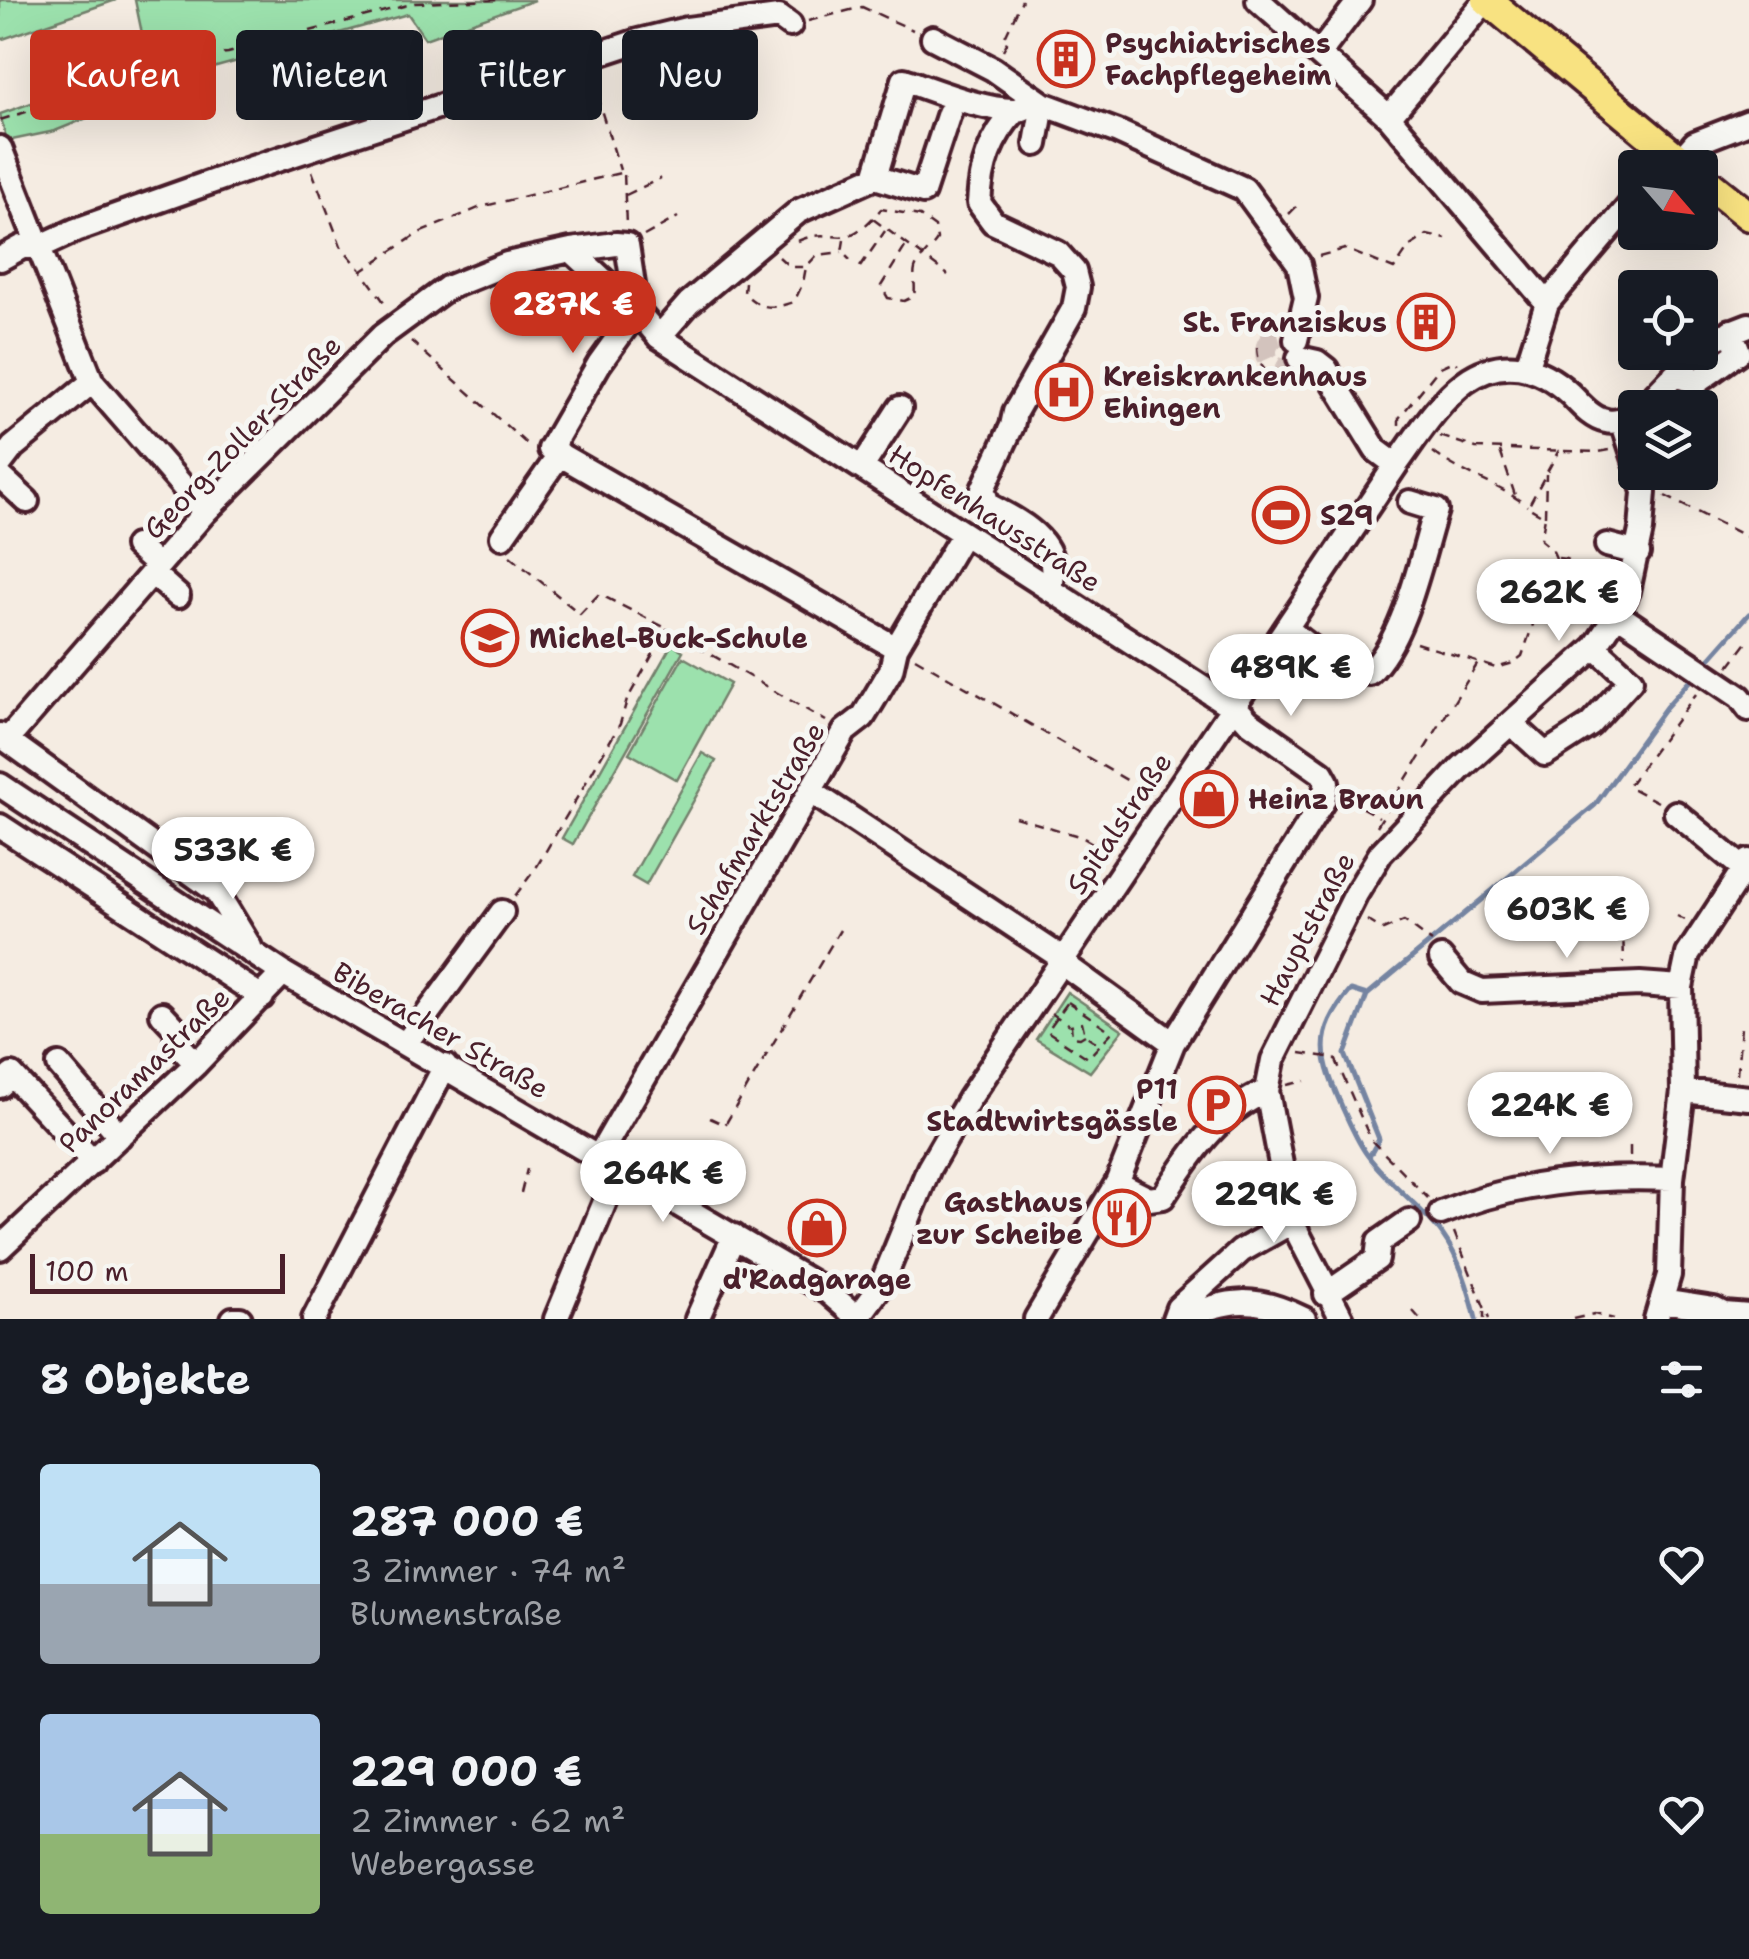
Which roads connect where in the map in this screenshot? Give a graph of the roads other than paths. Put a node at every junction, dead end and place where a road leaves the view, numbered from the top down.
1 (1258, 0) edge
2 (1360, 0) edge
3 (1487, 0) edge
4 (790, 26) road end
5 (933, 38) road end
6 (1319, 54) junction
7 (1043, 104) junction
8 (1015, 111) junction
9 (949, 112) dead end
10 (1389, 117) junction
11 (1749, 122) edge
12 (1036, 144) dead end
13 (0, 150) edge
14 (1668, 150) edge
15 (1694, 150) edge
16 (875, 177) junction
17 (1718, 191) edge
18 (1749, 216) edge
19 (1618, 219) edge
20 (39, 247) junction
21 (571, 250) junction
22 (0, 259) edge
23 (1547, 302) junction
24 (637, 311) junction
25 (1740, 328) edge
26 (659, 337) junction
27 (1527, 366) junction
28 (1679, 370) edge
29 (1674, 375) junction
30 (92, 382) junction
31 (1660, 390) edge
32 (900, 408) dead end
33 (1618, 419) edge
34 (555, 452) junction
35 (0, 464) edge
36 (1396, 466) junction
37 (862, 467) junction
38 (1641, 490) edge
39 (1410, 502) dead end
40 (205, 512) junction
41 (963, 534) junction
42 (502, 536) road end
43 (1608, 545) dead end
44 (136, 546) dead end
45 (1638, 553) junction
46 (155, 570) junction
47 (1050, 590) junction
48 (178, 596) dead end
49 (1617, 614) junction
50 (1286, 628) junction
51 (1595, 647) junction
52 (896, 648) junction
53 (1233, 707) junction
54 (1749, 709) edge
55 (1511, 723) junction
56 (4, 738) edge
57 (0, 785) edge
58 (810, 791) junction
59 (1676, 812) road end
60 (0, 826) edge
61 (1746, 865) edge
62 (204, 882) junction
63 (502, 912) road end
64 (201, 919) junction
65 (1438, 951) road end
66 (255, 954) junction
67 (1062, 958) junction
68 (283, 973) junction
69 (1681, 987) junction
70 (262, 997) junction
71 (162, 1014) dead end
72 (406, 1044) junction
73 (1174, 1044) junction
74 (196, 1064) junction
75 (59, 1065) dead end
76 (445, 1066) junction
77 (0, 1086) edge
78 (1682, 1090) junction
79 (1267, 1091) junction
80 (1742, 1097) edge
81 (120, 1136) junction
82 (92, 1162) junction
83 (609, 1162) junction
84 (1672, 1180) junction
85 (1117, 1183) junction
86 (1442, 1213) dead end
87 (1409, 1221) dead end
88 (1292, 1222) junction
89 (734, 1236) junction
90 (0, 1248) edge
91 (1326, 1294) junction
92 (1659, 1310) edge
93 (1749, 1316) edge
94 (858, 1318) edge
95 (314, 1319) edge
96 (556, 1319) edge
97 (696, 1319) edge
98 (1036, 1319) edge
99 (1178, 1319) edge
100 (1304, 1319) edge
101 (1342, 1319) edge

1 - 6 street
2 - 6 street
3 - 10 street
3 - 14 main road
4 - 20 street
5 - 7 street
6 - 10 street
7 - 8 street
7 - 12 street
7 - 36 street
8 - 16 street
8 - 47 street
9 - 16 street
10 - 23 street
11 - 15 street
13 - 20 street
16 - 26 street
17 - 18 main road
19 - 23 street
20 - 22 street
20 - 30 street
21 - 24 street
21 - 24 street, Georg-Zoller-Straße
21 - 40 street, Georg-Zoller-Straße
23 - 27 street
24 - 26 street, Hopfenhausstraße
24 - 34 street
25 - 29 street
26 - 37 street, Hopfenhausstraße
27 - 33 street
27 - 36 street, Spitalstraße
28 - 29 street
29 - 31 street
30 - 35 street
30 - 40 street
32 - 37 street
34 - 42 street
34 - 52 street
36 - 50 street, Spitalstraße
37 - 41 street, Hopfenhausstraße
38 - 45 street, Hauptstraße
39 - 50 street
40 - 46 street, Georg-Zoller-Straße
41 - 47 street, Hopfenhausstraße
41 - 52 street, Schafmarktstraße
43 - 45 street
44 - 46 street
45 - 49 street, Hauptstraße
46 - 48 street
46 - 56 street, Georg-Zoller-Straße
47 - 53 street, Hopfenhausstraße
49 - 51 street, Hauptstraße
49 - 54 street
50 - 53 street, Spitalstraße
51 - 55 street, Hauptstraße
51 - 55 street
52 - 58 street, Schafmarktstraße
53 - 67 street, Spitalstraße
53 - 73 street, Hopfenhausstraße
55 - 79 street, Hauptstraße
56 - 62 street
57 - 64 street, Biberacher Straße
58 - 67 street
58 - 83 street, Schafmarktstraße
59 - 61 street
60 - 70 street
61 - 69 street
62 - 64 street
62 - 66 street
63 - 72 street
64 - 66 street, Biberacher Straße
65 - 69 street
66 - 68 street, Biberacher Straße
67 - 73 street
67 - 94 street, Spitalstraße
68 - 70 street, Panoramastraße
68 - 72 street, Biberacher Straße
69 - 78 street
70 - 74 street, Panoramastraße
71 - 74 street
72 - 76 street, Biberacher Straße
73 - 85 street
74 - 81 street, Panoramastraße
75 - 81 street
76 - 83 street, Biberacher Straße
76 - 95 street
77 - 82 street
78 - 80 street
78 - 84 street
79 - 85 street
79 - 88 street, Hauptstraße
81 - 82 street, Panoramastraße
82 - 90 street, Panoramastraße
83 - 89 street, Biberacher Straße
83 - 96 street, Schafmarktstraße
84 - 86 street
84 - 92 street
85 - 98 street
87 - 91 street
88 - 91 street, Hauptstraße
88 - 99 street
89 - 94 street, Biberacher Straße
89 - 97 street
91 - 101 street, Hauptstraße
92 - 93 street
99 - 100 street

